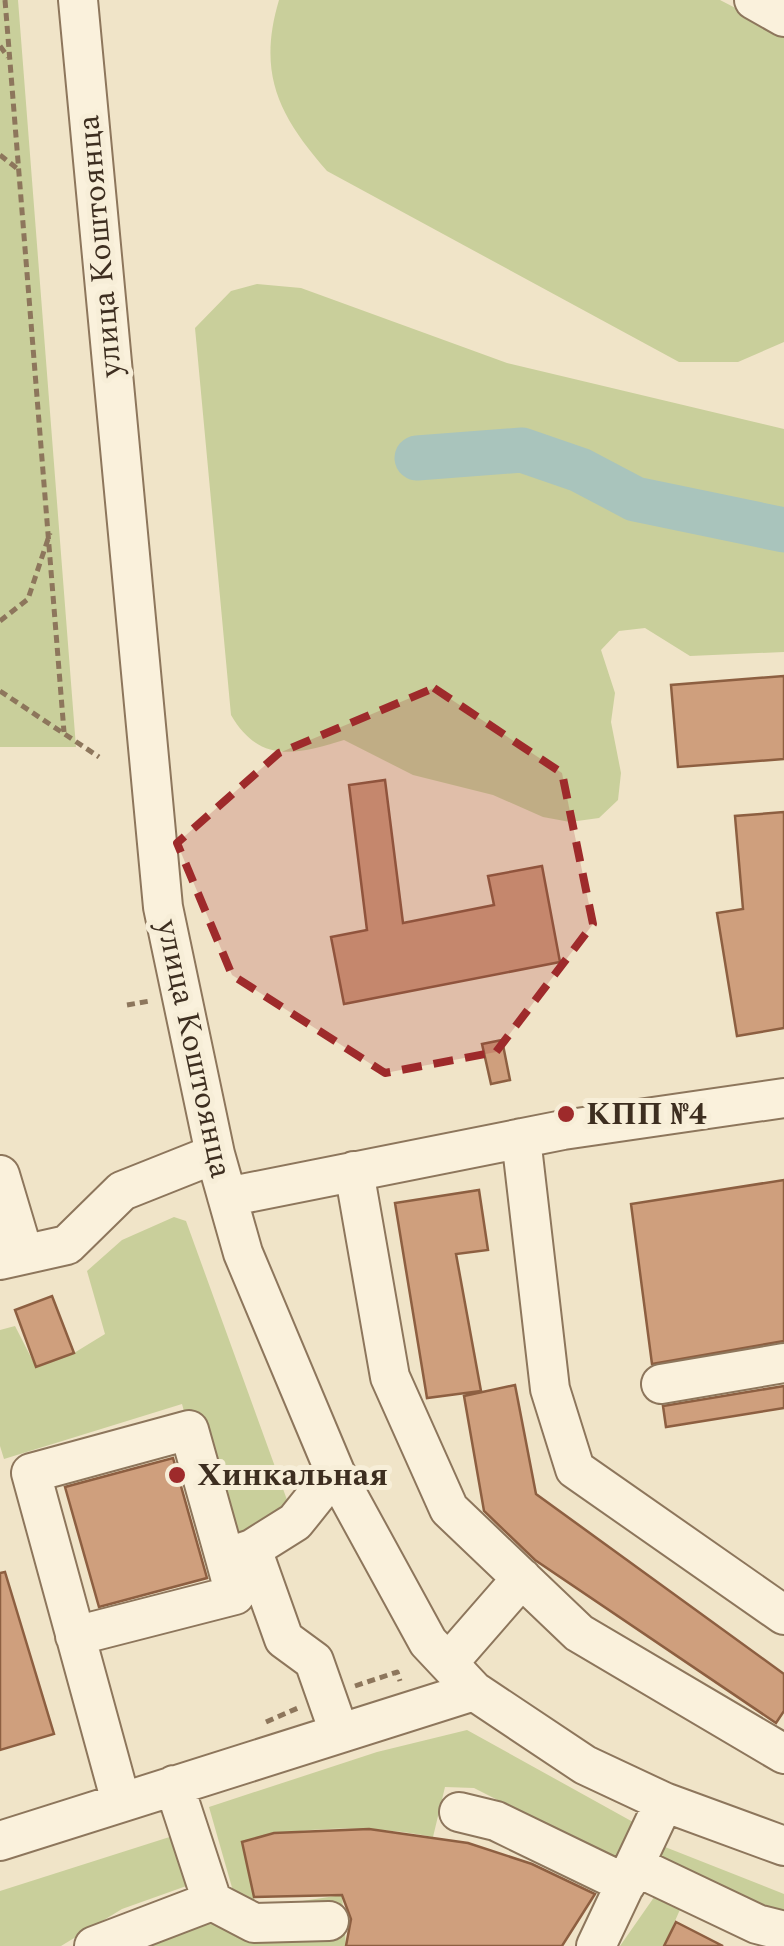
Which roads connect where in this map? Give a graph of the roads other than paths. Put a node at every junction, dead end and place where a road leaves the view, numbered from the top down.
1 (78, 0) edge
2 (754, 0) edge
3 (784, 16) edge
4 (784, 1098) edge
5 (522, 1138) junction
6 (215, 1154) junction
7 (354, 1171) junction
8 (0, 1175) edge
9 (226, 1197) junction
10 (12, 1256) edge
11 (784, 1363) edge
12 (662, 1384) dead end
13 (335, 1472) junction
14 (238, 1554) junction
15 (522, 1578) junction
16 (784, 1615) edge
17 (75, 1636) junction
18 (448, 1663) junction
19 (474, 1690) junction
20 (339, 1732) junction
21 (784, 1754) edge
22 (174, 1785) junction
23 (121, 1802) junction
24 (664, 1802) junction
25 (459, 1812) dead end
26 (0, 1842) edge
27 (784, 1846) edge
28 (631, 1875) junction
29 (212, 1901) junction
30 (329, 1922) dead end
31 (781, 1936) edge
32 (94, 1946) edge
33 (596, 1946) edge

1 - 6 street, улица Коштоянца
2 - 3 street
4 - 5 street
5 - 7 street
5 - 16 street
6 - 9 street, улица Коштоянца
6 - 10 street
7 - 9 street
7 - 15 street
8 - 10 street
9 - 13 street, улица Коштоянца
11 - 12 street
13 - 14 street
13 - 18 street, улица Коштоянца
14 - 17 street
14 - 17 street
14 - 20 street
15 - 18 street
15 - 21 street
17 - 23 street
18 - 19 street, улица Коштоянца
19 - 20 street
19 - 24 street, улица Коштоянца
20 - 22 street
22 - 23 street
22 - 29 street
23 - 26 street
24 - 27 street, улица Коштоянца
24 - 28 street
25 - 28 street
28 - 31 street
28 - 33 street
29 - 30 street
29 - 32 street

